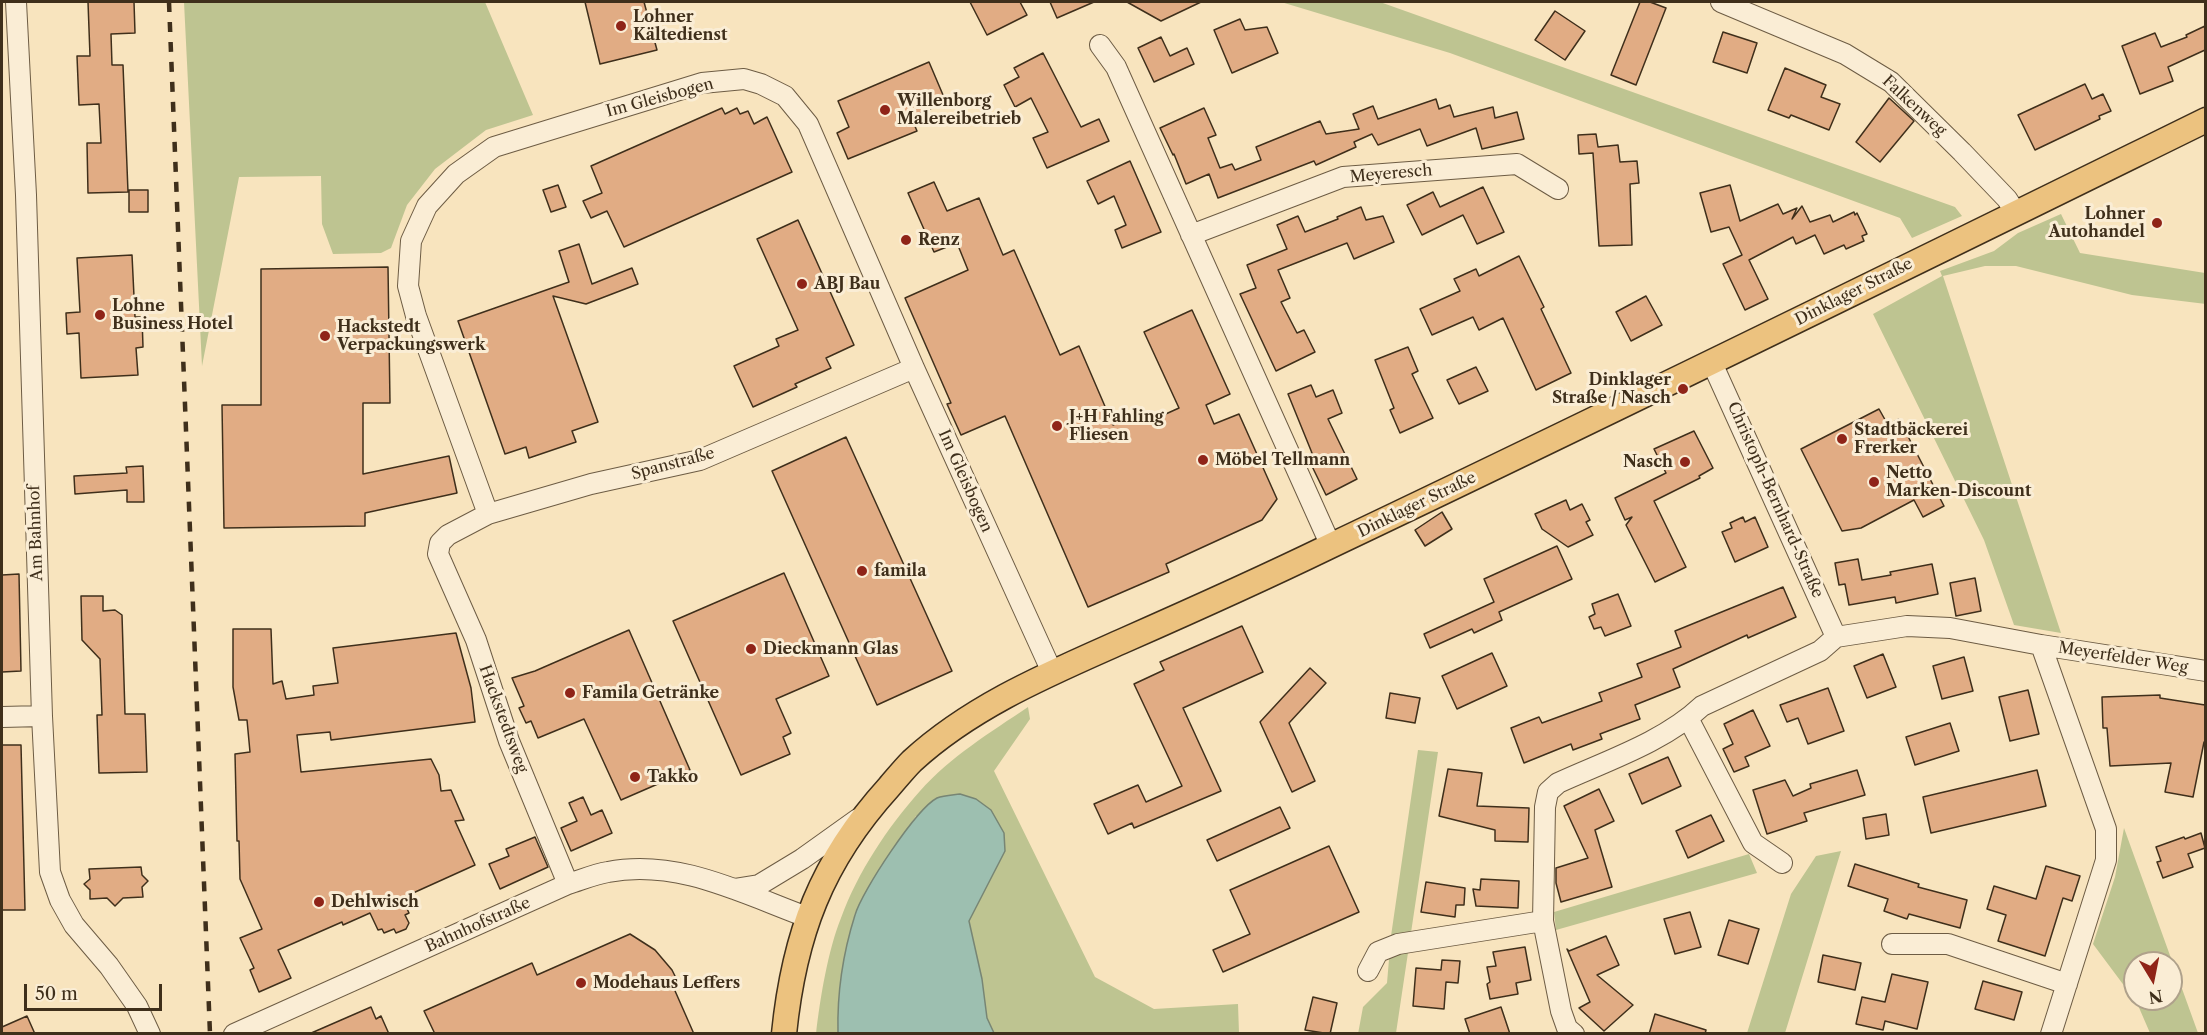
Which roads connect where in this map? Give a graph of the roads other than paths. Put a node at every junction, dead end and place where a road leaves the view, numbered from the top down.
1 (16, 2) edge
2 (1721, 2) edge
3 (1100, 45) dead end
4 (2205, 120) edge
5 (1558, 189) dead end
6 (2016, 213) junction
7 (1191, 235) junction
8 (1712, 363) junction
9 (914, 368) junction
10 (488, 514) junction
11 (1331, 546) junction
12 (438, 554) joint
13 (1836, 637) junction
14 (2041, 645) junction
15 (2205, 671) edge
16 (1052, 672) junction
17 (42, 716) junction
18 (2, 717) edge
19 (1688, 718) junction
20 (862, 817) junction
21 (1782, 863) dead end
22 (568, 884) junction
23 (731, 889) junction
24 (807, 917) junction
25 (1543, 921) junction
26 (1892, 944) dead end
27 (1368, 971) dead end
28 (2067, 984) junction
29 (150, 1034) edge
30 (234, 1034) edge
31 (784, 1034) edge
32 (1574, 1034) edge
33 (2051, 1034) edge

1 - 17 street, Am Bahnhof
2 - 6 street, Falkenweg
3 - 7 street
4 - 6 main road, Dinklager Straße
5 - 7 street, Meyeresch
6 - 8 main road, Dinklager Straße
7 - 11 street
8 - 11 main road, Dinklager Straße
8 - 13 street, Christoph-Bernhard-Straße
9 - 10 street, Spanstraße
9 - 10 street, Im Gleisbogen
9 - 16 street, Im Gleisbogen
10 - 12 street, Spanstraße
11 - 16 main road, Dinklager Straße
12 - 22 street, Hackstedtsweg
13 - 14 street
13 - 19 street
14 - 15 street, Meyerfelder Weg
14 - 28 street
16 - 20 main road, Dinklager Straße
17 - 18 street
17 - 29 street, Am Bahnhof
19 - 21 street
19 - 25 street
20 - 23 street, Bahnhofstraße
20 - 24 main road, Dinklager Straße
22 - 23 street, Bahnhofstraße
22 - 30 street, Bahnhofstraße
23 - 24 street, Bahnhofstraße
24 - 31 main road, Dinklager Straße
25 - 27 street
25 - 32 street
26 - 28 street
28 - 33 street

